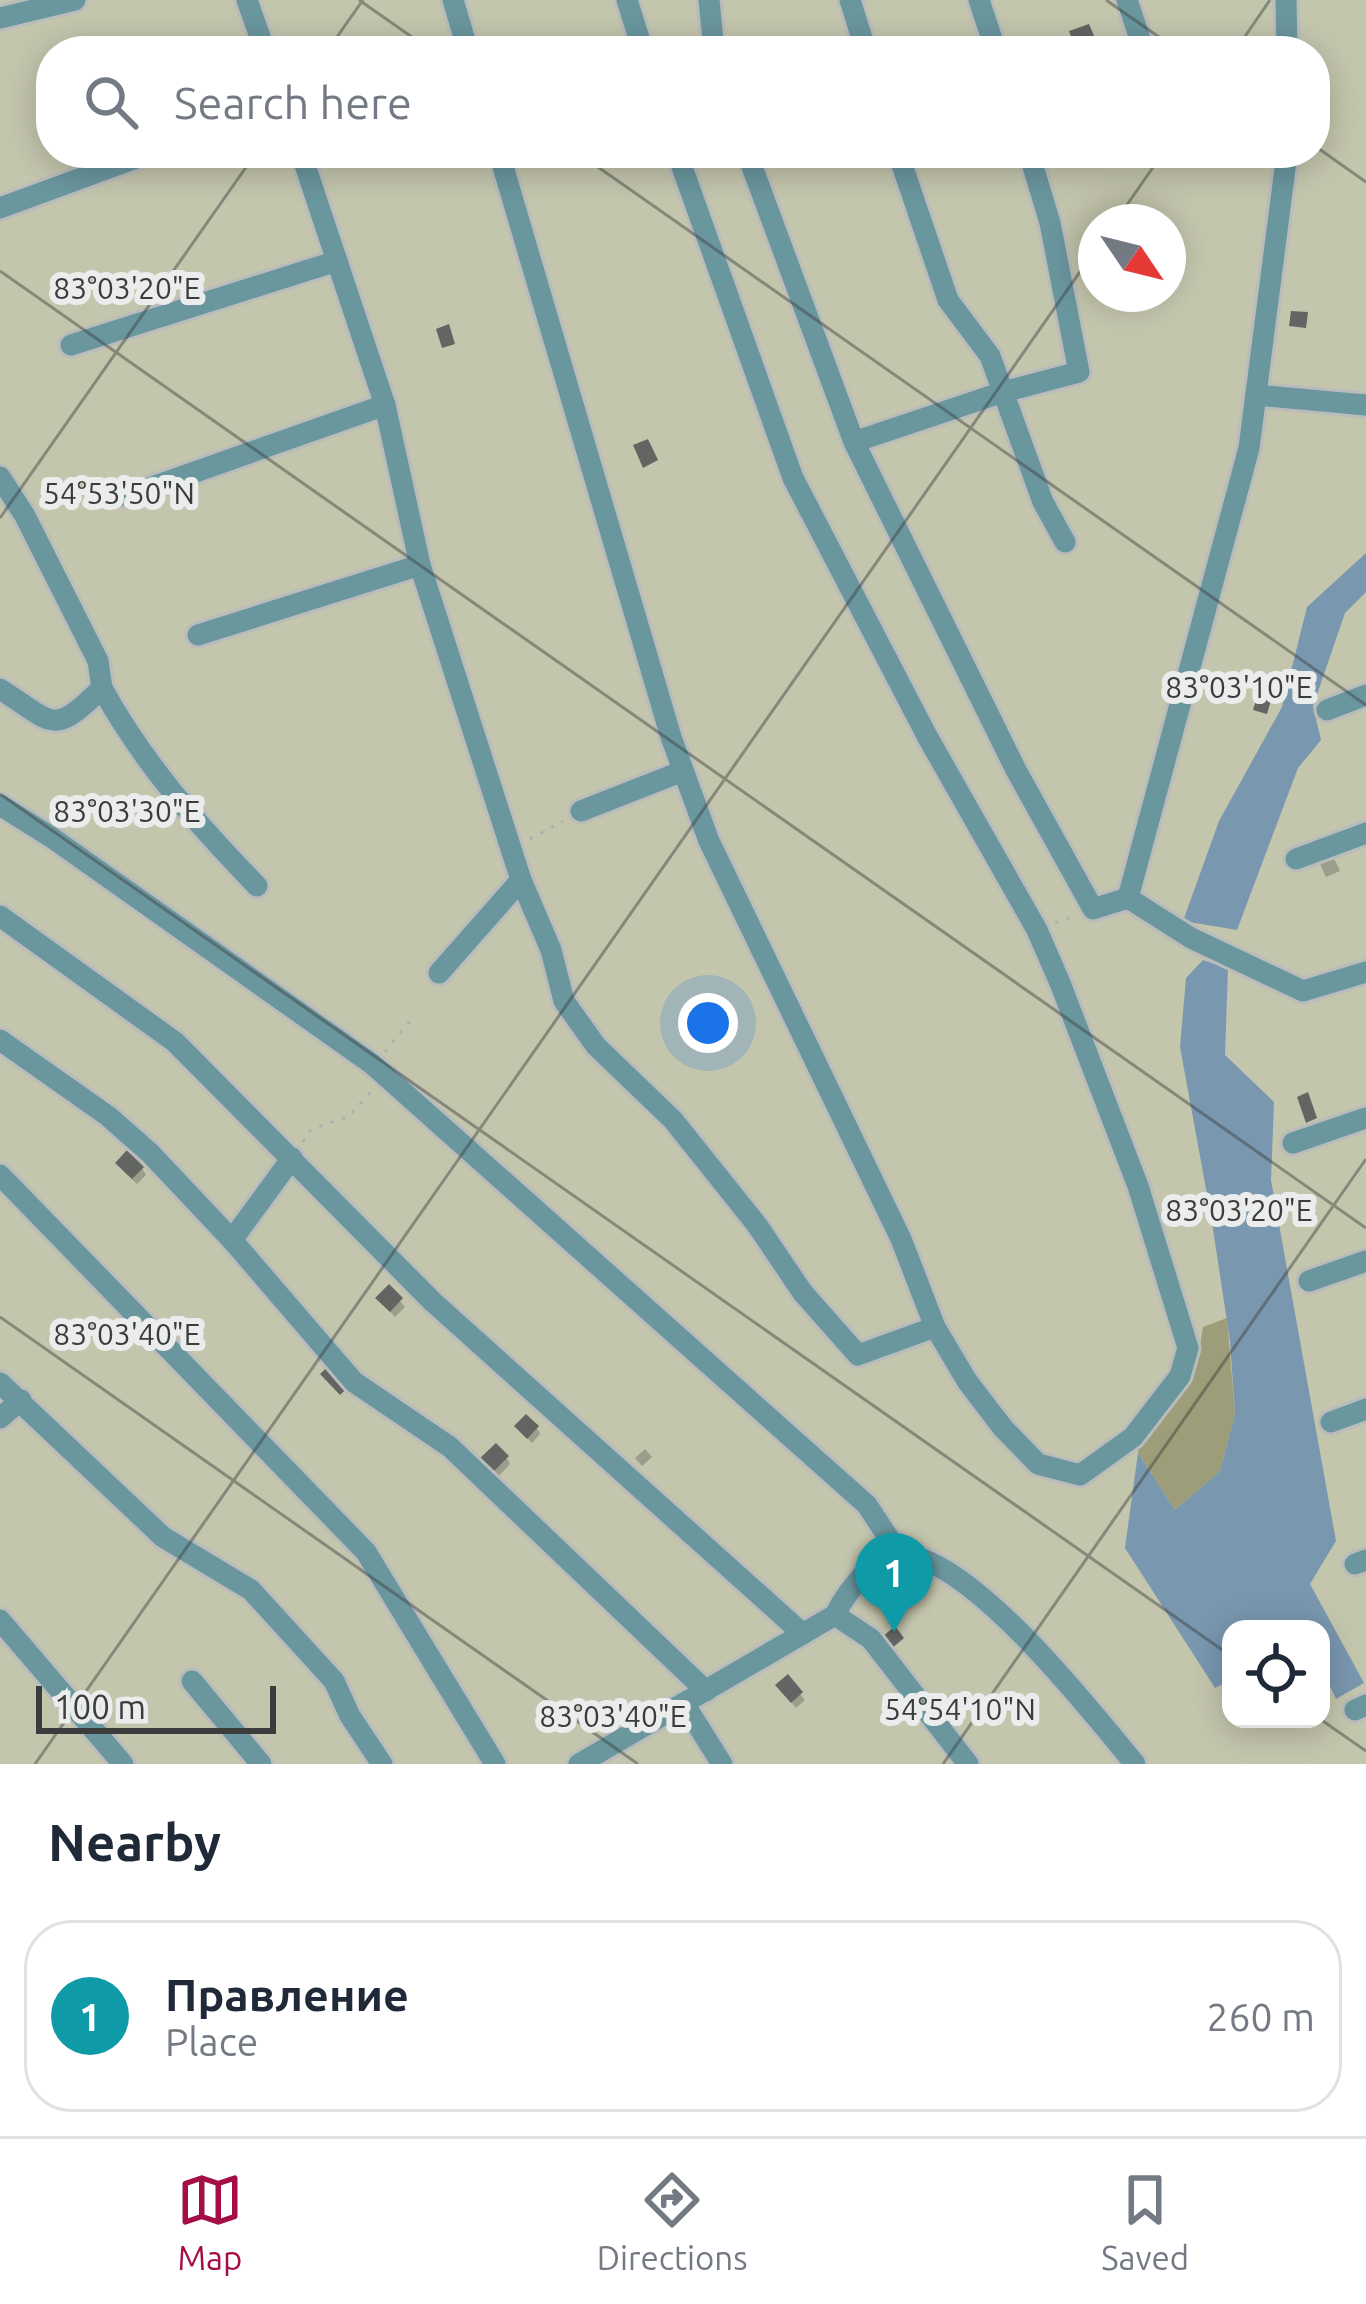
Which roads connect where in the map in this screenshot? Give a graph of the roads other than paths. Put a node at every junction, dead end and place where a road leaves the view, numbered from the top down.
1 (75, 0) edge
2 (247, 0) edge
3 (453, 0) edge
4 (627, 0) edge
5 (709, 0) edge
6 (850, 0) edge
7 (980, 0) edge
8 (1127, 0) edge
9 (1286, 0) edge
10 (0, 18) edge
11 (260, 36) edge
12 (464, 36) edge
13 (638, 36) edge
14 (713, 36) edge
15 (861, 36) edge
16 (991, 36) edge
17 (1139, 36) edge
18 (1287, 36) edge
19 (109, 168) edge
20 (306, 168) edge
21 (503, 168) edge
22 (682, 168) edge
23 (753, 168) edge
24 (903, 168) edge
25 (1033, 168) edge
26 (1285, 168) edge
27 (0, 208) edge
28 (337, 261) junction
29 (71, 345) dead end
30 (1003, 392) junction
31 (1256, 395) junction
32 (385, 405) junction
33 (1366, 405) edge
34 (854, 442) junction
35 (0, 477) edge
36 (127, 496) dead end
37 (1065, 542) dead end
38 (420, 565) junction
39 (198, 635) dead end
40 (102, 688) junction
41 (0, 689) edge
42 (1366, 695) edge
43 (1327, 710) dead end
44 (683, 771) junction
45 (0, 805) edge
46 (581, 812) road end
47 (1366, 833) edge
48 (1296, 859) dead end
49 (521, 880) junction
50 (257, 886) dead end
51 (1128, 898) junction
52 (0, 916) edge
53 (1366, 972) edge
54 (439, 973) dead end
55 (0, 1040) edge
56 (1366, 1118) edge
57 (1293, 1143) dead end
58 (292, 1158) junction
59 (0, 1175) edge
60 (232, 1240) junction
61 (1366, 1261) edge
62 (1309, 1281) dead end
63 (934, 1327) junction
64 (0, 1383) edge
65 (21, 1400) junction
66 (1366, 1409) edge
67 (0, 1418) edge
68 (1331, 1422) dead end
69 (884, 1550) junction
70 (835, 1615) junction
71 (0, 1620) edge
72 (803, 1634) junction
73 (192, 1681) dead end
74 (706, 1691) junction
75 (685, 1706) junction
76 (123, 1764) edge
77 (261, 1764) edge
78 (382, 1764) edge
79 (495, 1764) edge
80 (579, 1764) edge
81 (722, 1764) edge
82 (968, 1764) edge
83 (1136, 1764) edge

1 - 10 street
2 - 11 street
3 - 12 street
4 - 13 street
5 - 14 street
6 - 15 street
7 - 16 street
8 - 17 street
9 - 18 street
19 - 27 street
20 - 28 street
21 - 44 street
22 - 63 street
23 - 34 street
24 - 30 street
25 - 30 street
26 - 31 street
28 - 29 street
28 - 32 street
30 - 34 street
30 - 37 street
31 - 33 street
31 - 51 street
32 - 36 street
32 - 38 street
34 - 51 street
35 - 40 street
38 - 39 street
38 - 49 street
40 - 41 street
40 - 50 street
42 - 43 street
44 - 46 street
44 - 63 street
45 - 69 street
47 - 48 street
49 - 54 street
49 - 63 street
51 - 53 street
52 - 58 street
55 - 60 street
56 - 57 street
58 - 60 street
58 - 72 street
59 - 79 street
60 - 74 street
61 - 62 street
64 - 65 street
65 - 67 street
65 - 78 street
66 - 68 street
69 - 70 street
69 - 83 street
70 - 72 street
70 - 82 street
71 - 76 street
72 - 74 street
73 - 77 street
74 - 75 street
75 - 80 street
75 - 81 street

